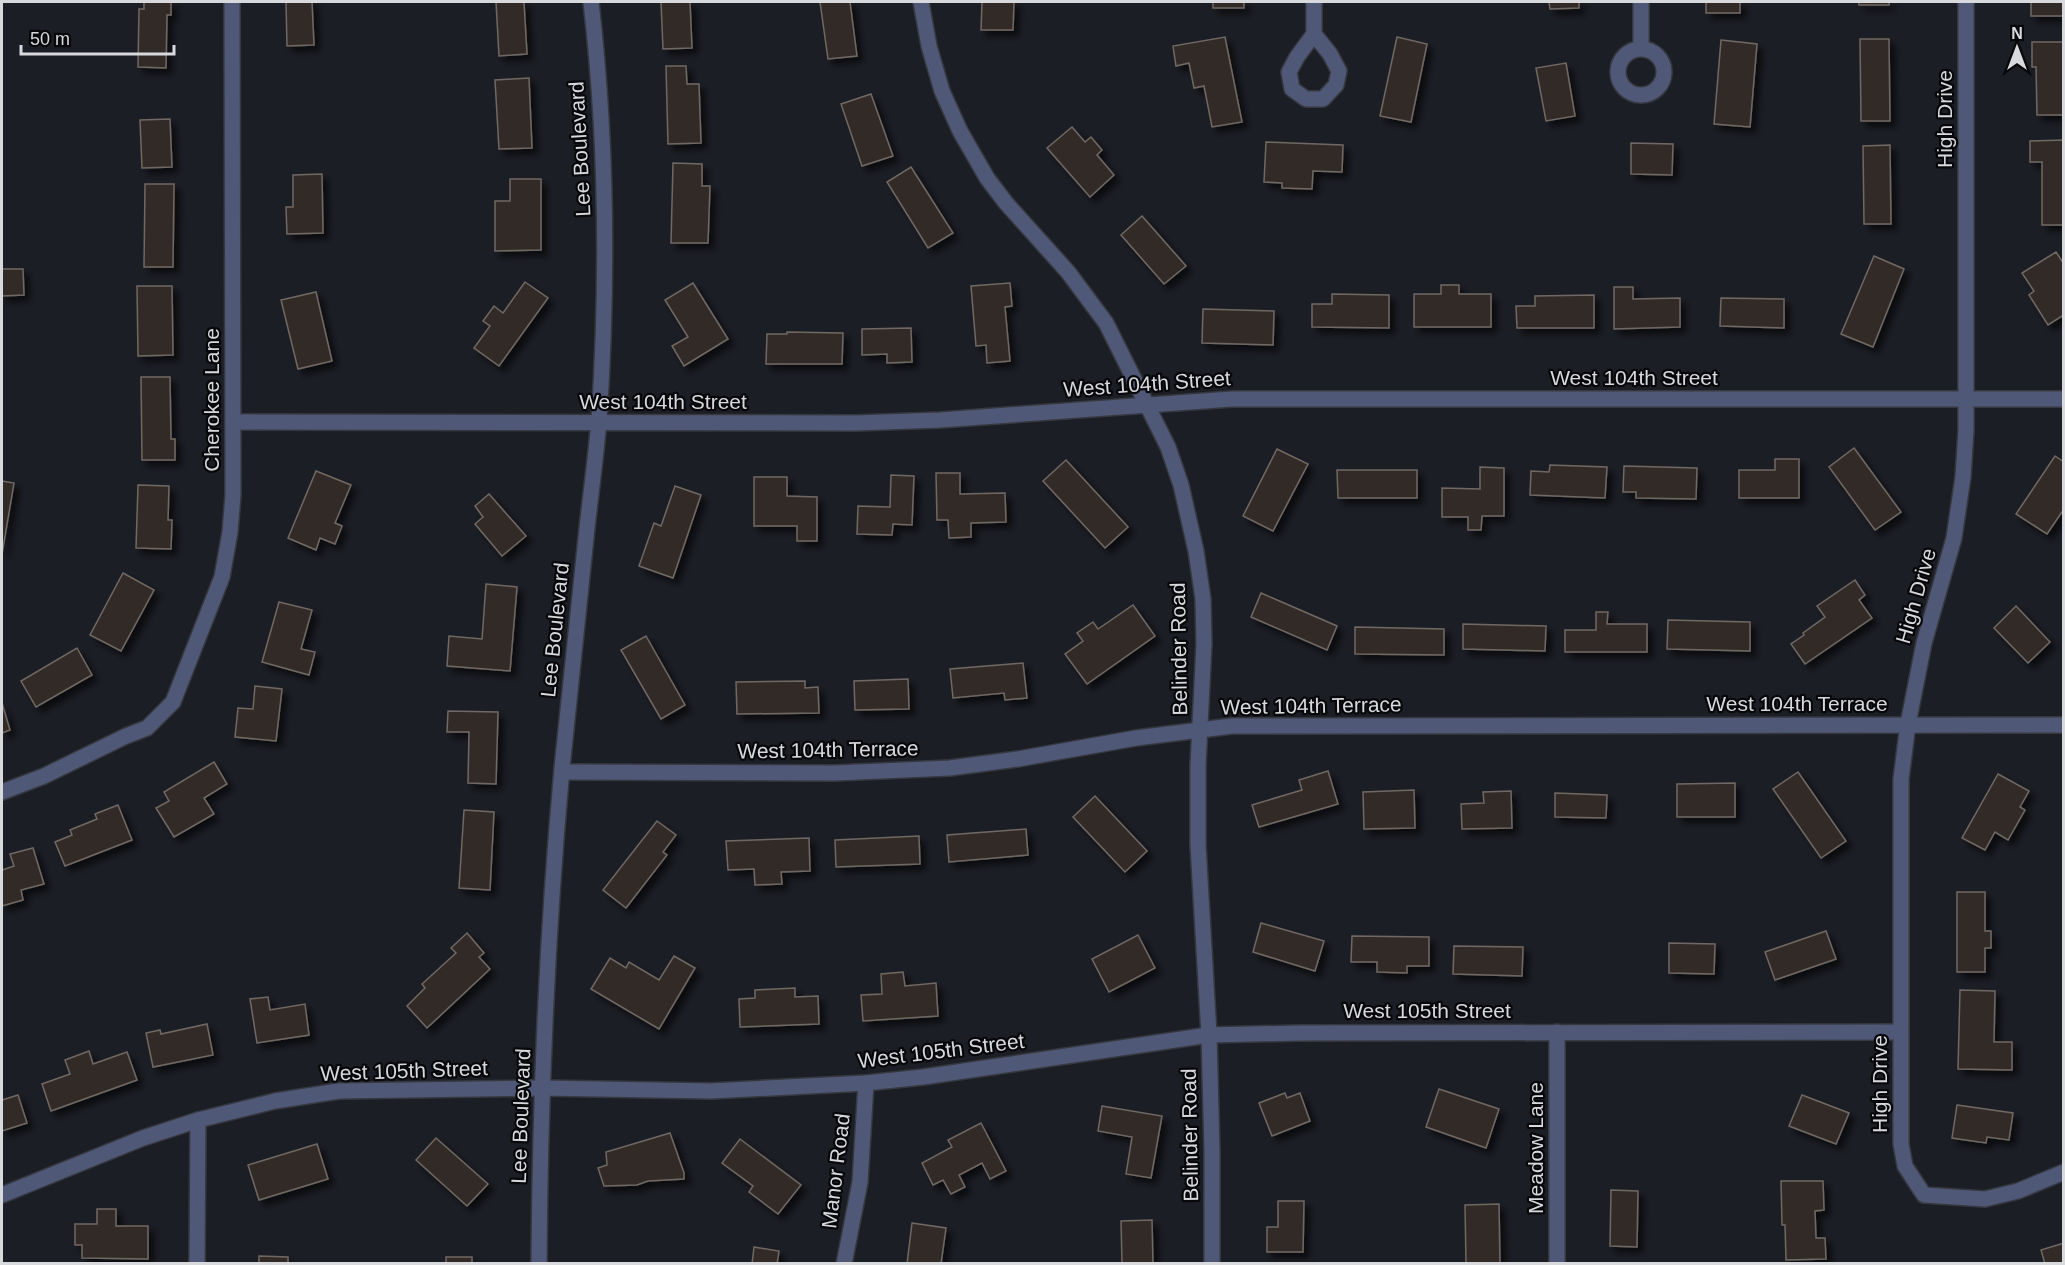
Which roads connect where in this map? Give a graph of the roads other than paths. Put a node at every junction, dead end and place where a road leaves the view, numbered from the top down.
1 (232, 2) edge
2 (591, 2) edge
3 (921, 2) edge
4 (1314, 2) edge
5 (1641, 2) edge
6 (1966, 2) edge
7 (1314, 34) dead end
8 (1641, 48) dead end
9 (1966, 399) junction
10 (2064, 399) edge
11 (1148, 404) junction
12 (233, 422) junction
13 (599, 423) junction
14 (1908, 724) junction
15 (2064, 724) edge
16 (1201, 730) junction
17 (562, 772) junction
18 (2, 792) edge
19 (1557, 1032) junction
20 (1900, 1032) junction
21 (1209, 1035) junction
22 (866, 1083) junction
23 (542, 1088) junction
24 (198, 1120) junction
25 (2064, 1172) edge
26 (2, 1195) edge
27 (197, 1263) edge
28 (539, 1263) edge
29 (844, 1263) edge
30 (1212, 1263) edge
31 (1557, 1263) edge

1 - 12 street, Cherokee Lane
2 - 13 street, Lee Boulevard
3 - 11 street, Belinder Road
4 - 7 street
5 - 8 street
6 - 9 street, High Drive
9 - 10 street, West 104th Street
9 - 11 street, West 104th Street
9 - 14 street, High Drive
11 - 13 street, West 104th Street
11 - 16 street, Belinder Road
12 - 13 street, West 104th Street
12 - 18 street, Cherokee Lane
13 - 17 street, Lee Boulevard
14 - 15 street, West 104th Terrace
14 - 16 street, West 104th Terrace
14 - 20 street, High Drive
16 - 17 street, West 104th Terrace
16 - 21 street, Belinder Road
17 - 23 street, Lee Boulevard
19 - 20 street, West 105th Street
19 - 21 street, West 105th Street
19 - 31 street, Meadow Lane
20 - 25 street, High Drive
21 - 22 street, West 105th Street
21 - 30 street, Belinder Road
22 - 23 street, West 105th Street
22 - 29 street, Manor Road
23 - 24 street, West 105th Street
23 - 28 street, Lee Boulevard
24 - 26 street, West 105th Street
24 - 27 street

